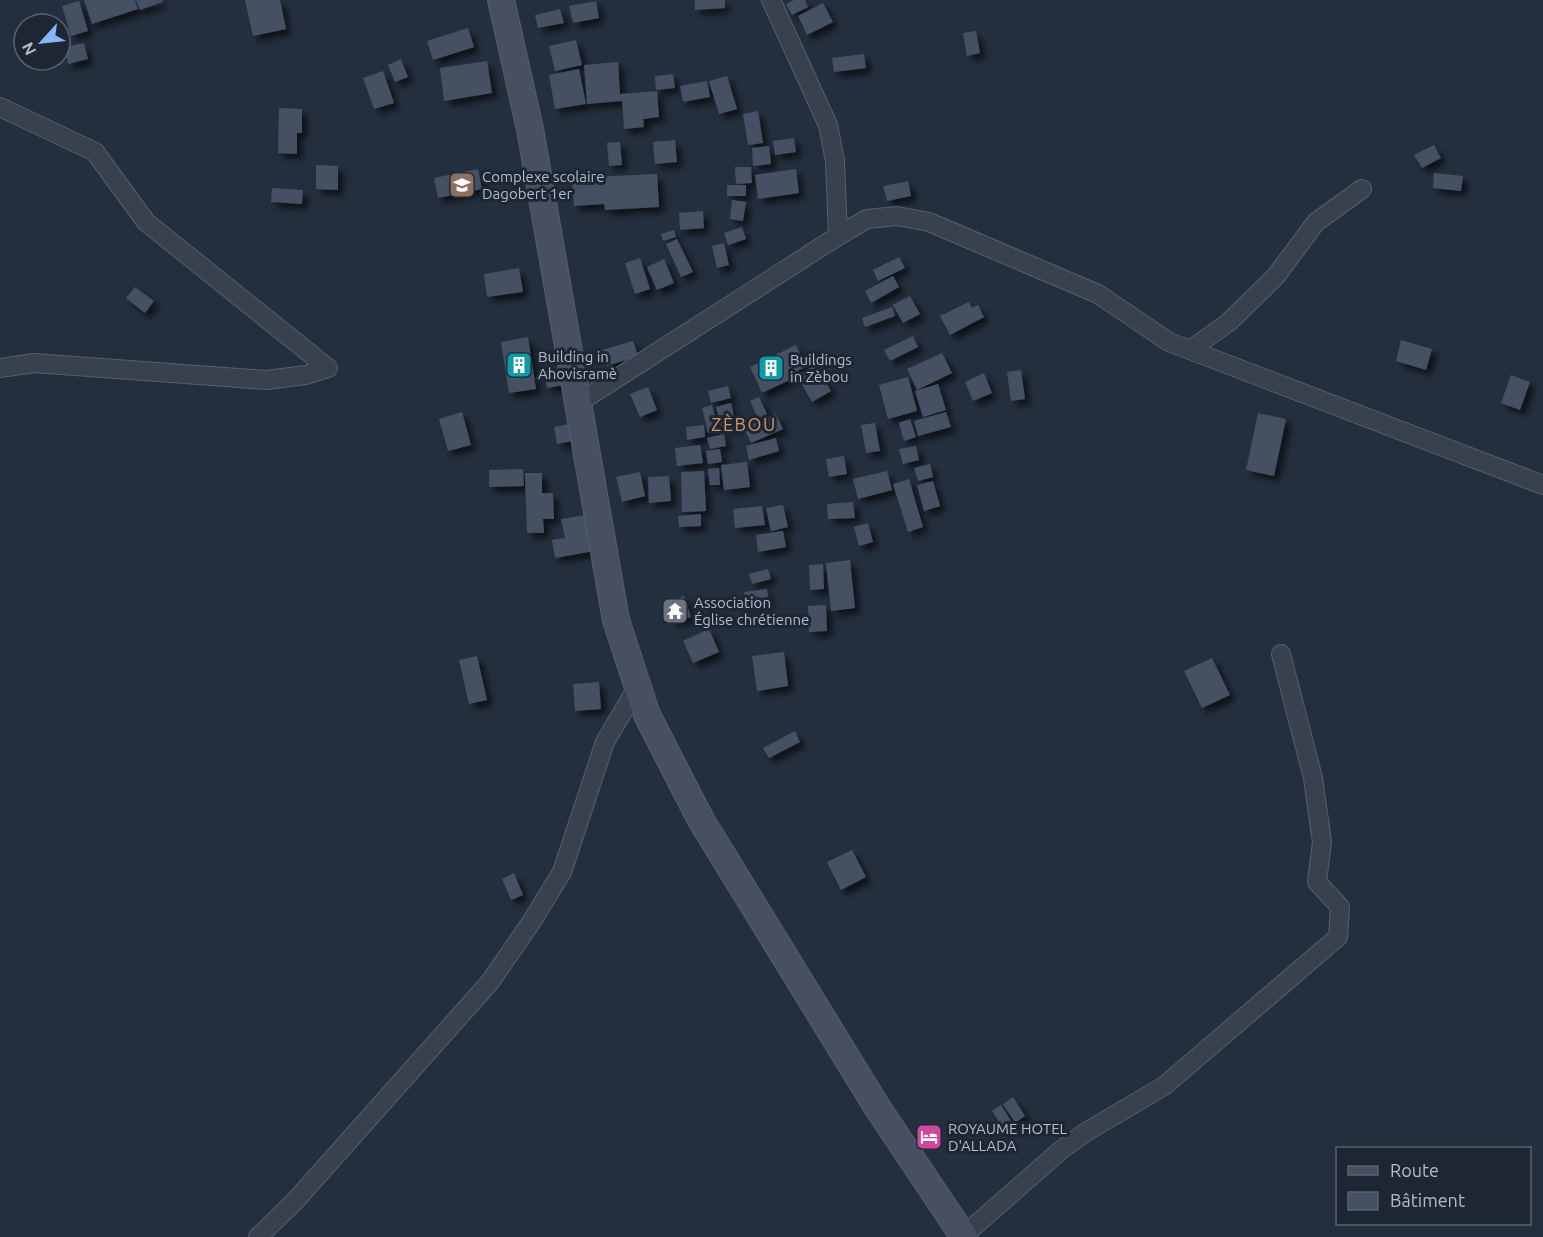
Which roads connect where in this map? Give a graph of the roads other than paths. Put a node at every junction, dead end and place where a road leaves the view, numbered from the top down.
1 (501, 0) edge
2 (771, 0) edge
3 (0, 107) edge
4 (1362, 189) dead end
5 (838, 236) junction
6 (1190, 350) junction
7 (0, 368) edge
8 (578, 403) junction
9 (1543, 485) edge
10 (1281, 654) dead end
11 (638, 686) junction
12 (964, 1236) edge
13 (258, 1237) edge

1 - 8 street
2 - 5 street
3 - 7 street
4 - 6 street
5 - 6 street
5 - 8 street
6 - 9 street
8 - 11 street
10 - 12 street
11 - 12 street
11 - 13 street

